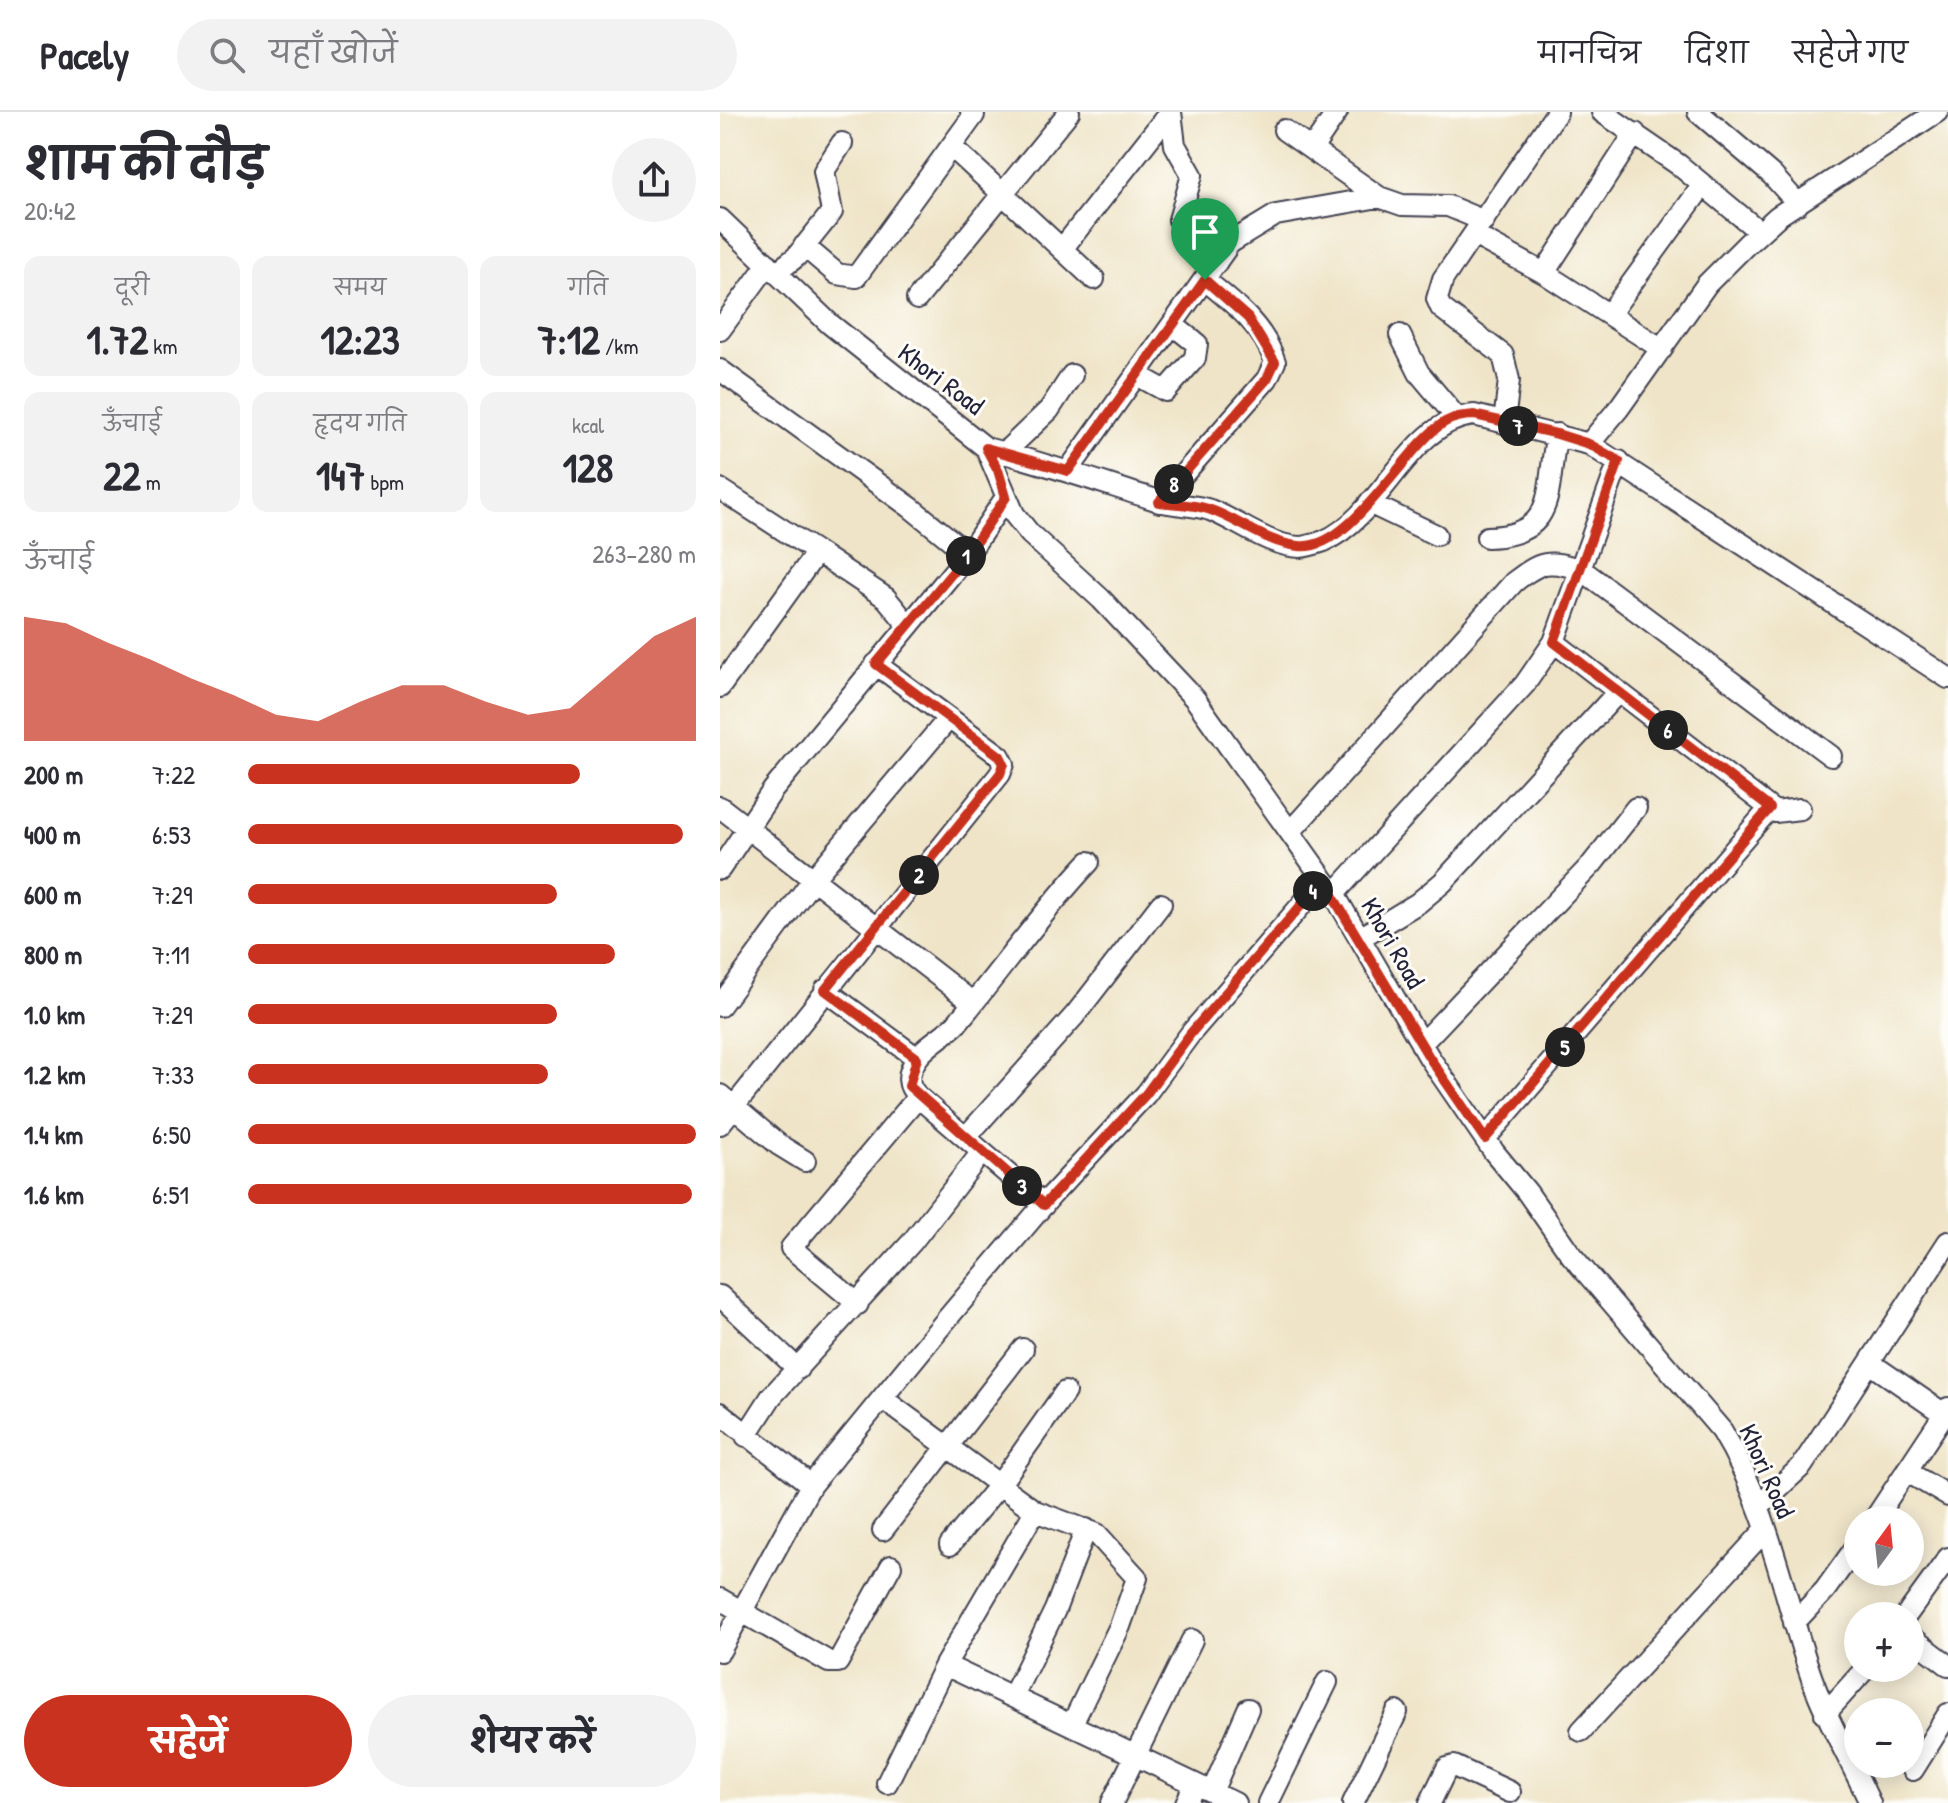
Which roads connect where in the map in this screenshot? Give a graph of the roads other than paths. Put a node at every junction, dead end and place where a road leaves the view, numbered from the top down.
1 (1069, 112) edge
2 (1170, 112) edge
3 (1337, 112) edge
4 (1557, 112) edge
5 (1602, 112) edge
6 (1698, 112) edge
7 (1937, 112) edge
8 (974, 113) edge
9 (1284, 130) dead end
10 (1635, 133) junction
11 (842, 143) dead end
12 (953, 148) junction
13 (1312, 149) junction
14 (1703, 185) junction
15 (1004, 193) junction
16 (1379, 197) junction
17 (1798, 204) junction
18 (720, 219) edge
19 (1479, 228) junction
20 (1760, 232) junction
21 (804, 246) junction
22 (1062, 249) junction
23 (1217, 262) junction
24 (773, 268) junction
25 (1544, 273) junction
26 (1094, 279) dead end
27 (1205, 280) junction
28 (917, 299) dead end
29 (1610, 313) junction
30 (1173, 325) junction
31 (720, 330) edge
32 (1400, 335) dead end
33 (1662, 349) junction
34 (720, 370) edge
35 (1072, 375) dead end
36 (1137, 375) junction
37 (1456, 417) junction
38 (1504, 423) junction
39 (1557, 434) junction
40 (1589, 444) junction
41 (995, 451) junction
42 (1619, 461) junction
43 (1068, 471) junction
44 (720, 489) edge
45 (1006, 497) junction
46 (1159, 502) junction
47 (1369, 503) junction
48 (1436, 535) dead end
49 (1487, 537) dead end
50 (817, 552) junction
51 (968, 554) junction
52 (1582, 570) junction
53 (908, 625) junction
54 (1554, 642) junction
55 (876, 664) junction
56 (1948, 678) edge
57 (720, 687) edge
58 (1618, 692) junction
59 (949, 718) junction
60 (1831, 756) dead end
61 (720, 807) edge
62 (1636, 808) dead end
63 (1770, 808) junction
64 (1800, 809) dead end
65 (747, 829) junction
66 (1290, 832) junction
67 (1089, 862) dead end
68 (720, 869) edge
69 (814, 878) junction
70 (1328, 887) junction
71 (1161, 904) dead end
72 (877, 927) junction
73 (1360, 938) junction
74 (825, 990) junction
75 (972, 1002) junction
76 (720, 1006) edge
77 (1421, 1044) junction
78 (917, 1058) junction
79 (918, 1097) junction
80 (727, 1101) edge
81 (720, 1124) edge
82 (966, 1137) junction
83 (1485, 1139) junction
84 (982, 1152) junction
85 (805, 1161) dead end
86 (1044, 1205) junction
87 (1948, 1242) edge
88 (720, 1296) edge
89 (858, 1304) junction
90 (1023, 1349) dead end
91 (1870, 1363) junction
92 (798, 1369) junction
93 (1065, 1392) dead end
94 (883, 1399) junction
95 (1946, 1411) edge
96 (720, 1413) edge
97 (746, 1436) junction
98 (948, 1446) junction
99 (1906, 1471) junction
100 (1000, 1484) junction
101 (811, 1485) junction
102 (1948, 1496) edge
103 (1759, 1506) junction
104 (1883, 1506) edge
105 (1035, 1511) junction
106 (1086, 1529) junction
107 (1766, 1529) junction
108 (883, 1530) dead end
109 (950, 1545) dead end
110 (1948, 1558) edge
111 (1844, 1564) edge
112 (891, 1566) dead end
113 (720, 1599) edge
114 (1916, 1602) edge
115 (743, 1613) junction
116 (1794, 1623) junction
117 (1192, 1640) dead end
118 (1924, 1647) edge
119 (720, 1651) edge
120 (945, 1665) junction
121 (1948, 1665) edge
122 (1327, 1682) dead end
123 (1854, 1682) edge
124 (1013, 1696) junction
125 (1248, 1709) dead end
126 (1397, 1712) dead end
127 (1825, 1714) junction
128 (1948, 1714) edge
129 (1072, 1724) junction
130 (1581, 1731) dead end
131 (1924, 1752) edge
132 (1135, 1755) junction
133 (887, 1783) dead end
134 (1510, 1791) edge
135 (1198, 1793) edge
136 (1112, 1803) edge
137 (1235, 1803) edge
138 (1268, 1803) edge
139 (1353, 1803) edge
140 (1430, 1803) edge
141 (1870, 1803) edge

1 - 15 street
2 - 22 street
2 - 23 street
3 - 13 street
4 - 19 street
5 - 10 street
6 - 17 street
7 - 17 street
8 - 12 street
9 - 13 street
10 - 14 street
10 - 25 street
11 - 21 street
12 - 15 street
12 - 21 street
13 - 16 street
14 - 20 street
14 - 29 street
15 - 22 street
15 - 28 street
16 - 19 street
16 - 23 street
17 - 20 street
18 - 24 street, Khori Road
19 - 25 street
19 - 38 street
20 - 33 street
21 - 24 street
22 - 26 street
23 - 27 street
24 - 31 street
24 - 41 street, Khori Road
25 - 29 street
27 - 30 street
27 - 46 street
29 - 33 street
30 - 36 street
30 - 36 street
32 - 37 street
33 - 40 street
34 - 51 street
35 - 41 street
36 - 43 street
37 - 38 street
37 - 47 street
38 - 39 street
39 - 40 street
39 - 49 street
40 - 42 street
41 - 43 street
41 - 45 street, Khori Road
42 - 52 street
42 - 56 street
43 - 46 street
44 - 50 street
45 - 51 street
45 - 66 street, Khori Road
46 - 47 street
47 - 48 street
50 - 53 street
50 - 57 street
51 - 53 street
52 - 54 street
52 - 60 street
52 - 66 street
53 - 55 street
54 - 58 street
54 - 70 street
55 - 59 street
55 - 65 street
58 - 63 street
58 - 73 street
59 - 69 street
59 - 72 street
61 - 65 street
62 - 77 street
63 - 64 street
63 - 83 street
65 - 68 street
65 - 69 street
66 - 70 street, Khori Road
67 - 75 street
69 - 72 street
69 - 76 street
70 - 73 street, Khori Road
70 - 86 street
71 - 82 street
72 - 74 street
72 - 75 street
73 - 77 street, Khori Road
74 - 78 street
74 - 80 street
75 - 78 street
77 - 83 street, Khori Road
78 - 79 street
79 - 82 street
79 - 89 street
80 - 81 street
80 - 85 street
82 - 84 street
83 - 103 street, Khori Road
84 - 86 street
84 - 89 street
86 - 94 street
87 - 91 street
88 - 92 street
89 - 92 street
90 - 98 street
91 - 95 street
91 - 103 street
92 - 97 street
93 - 100 street
94 - 98 street
94 - 101 street
95 - 99 street
96 - 97 street
97 - 101 street
98 - 100 street
98 - 108 street
99 - 102 street
99 - 104 street
100 - 105 street
100 - 109 street
101 - 115 street
103 - 107 street, Khori Road
105 - 106 street
105 - 120 street
106 - 124 street
106 - 129 street
107 - 116 street, Khori Road
107 - 130 street
110 - 114 street
111 - 116 street
112 - 115 street
113 - 115 street
115 - 119 street
116 - 127 street, Khori Road
117 - 132 street
118 - 121 street
120 - 124 street
120 - 133 street
122 - 138 street
123 - 127 street
124 - 129 street
125 - 135 street
126 - 139 street
127 - 141 street, Khori Road
128 - 131 street
129 - 132 street
132 - 135 street
132 - 136 street
134 - 140 street
135 - 137 street

